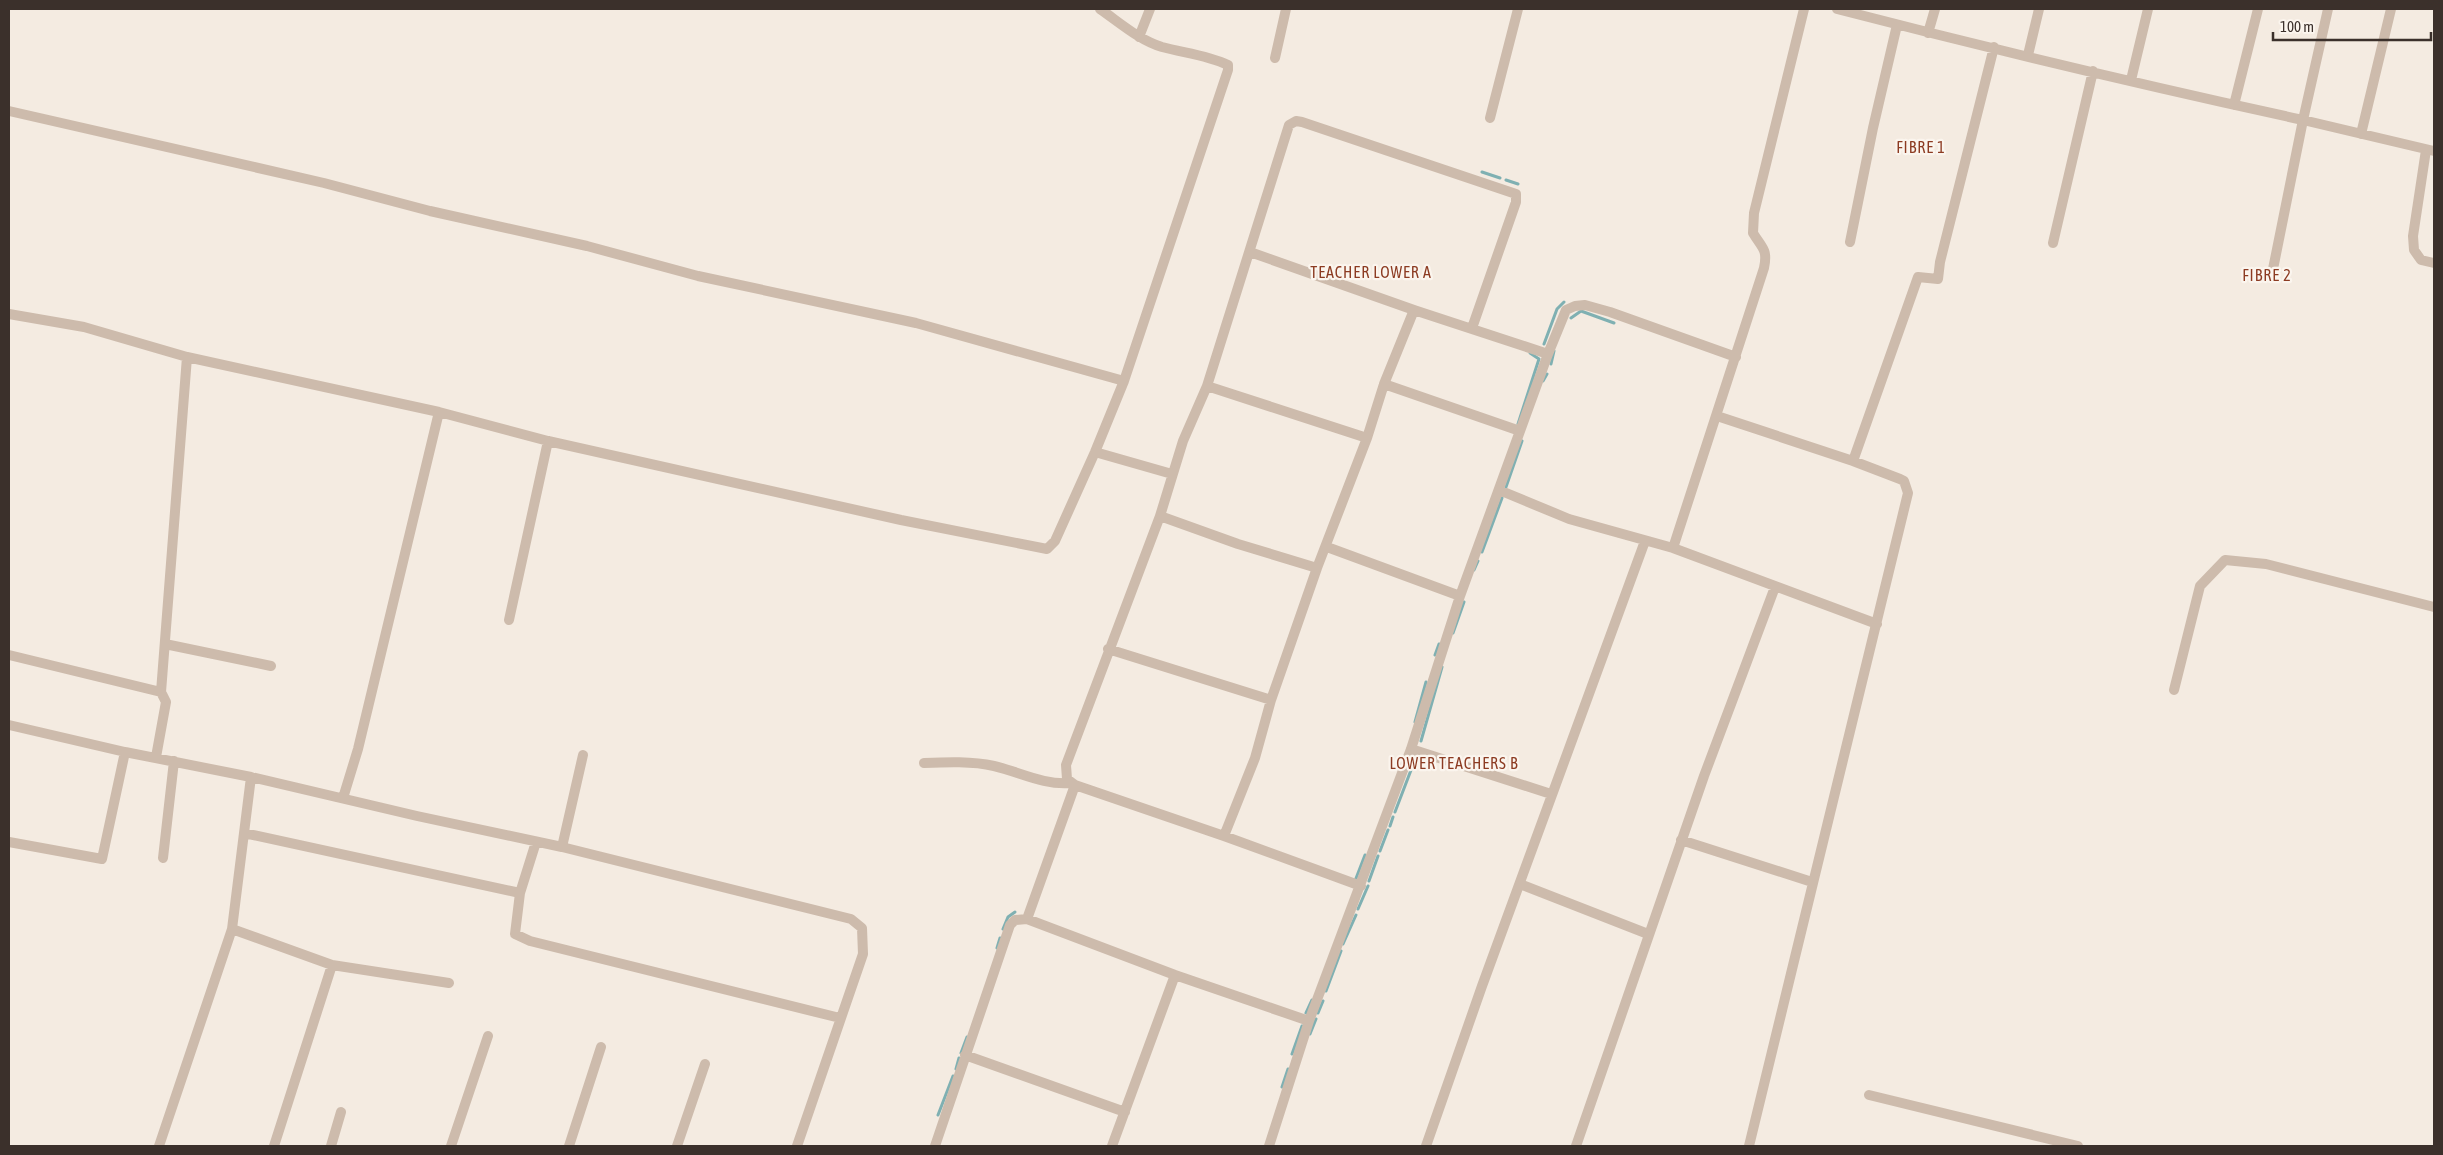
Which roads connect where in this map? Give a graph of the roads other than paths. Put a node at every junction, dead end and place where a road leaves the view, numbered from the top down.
1 (1100, 9) edge
2 (1150, 9) edge
3 (1286, 9) edge
4 (1518, 9) edge
5 (1804, 9) edge
6 (1837, 9) edge
7 (1934, 9) edge
8 (2039, 9) edge
9 (2148, 9) edge
10 (2258, 9) edge
11 (2328, 9) edge
12 (2391, 9) edge
13 (1897, 25) junction
14 (1928, 33) junction
15 (1139, 36) junction
16 (1994, 47) junction
17 (2028, 55) junction
18 (1275, 58) dead end
19 (2093, 71) junction
20 (2131, 80) junction
21 (2234, 105) junction
22 (9, 111) edge
23 (1490, 118) dead end
24 (2303, 120) junction
25 (2361, 134) junction
26 (2430, 150) edge
27 (1850, 242) dead end
28 (2053, 243) dead end
29 (1250, 252) junction
30 (2434, 263) edge
31 (2273, 269) dead end
32 (1414, 310) junction
33 (9, 314) edge
34 (1472, 328) junction
35 (1548, 354) junction
36 (187, 357) junction
37 (1736, 357) junction
38 (1124, 381) junction
39 (1384, 384) junction
40 (1207, 386) junction
41 (439, 412) junction
42 (1717, 416) junction
43 (1520, 431) junction
44 (1367, 438) junction
45 (548, 441) junction
46 (1095, 452) junction
47 (1853, 461) junction
48 (1172, 474) junction
49 (1499, 490) junction
50 (1160, 516) junction
51 (1645, 540) junction
52 (1327, 547) junction
53 (1673, 548) junction
54 (1317, 568) junction
55 (1775, 587) junction
56 (1460, 596) junction
57 (2434, 607) edge
58 (509, 620) dead end
59 (1877, 624) junction
60 (164, 644) junction
61 (1108, 649) junction
62 (9, 655) edge
63 (271, 666) dead end
64 (2174, 690) dead end
65 (161, 692) junction
66 (1271, 700) junction
67 (9, 725) edge
68 (1411, 749) junction
69 (125, 752) junction
70 (583, 755) dead end
71 (156, 757) junction
72 (174, 761) junction
73 (924, 763) dead end
74 (252, 776) junction
75 (1073, 784) junction
76 (1552, 794) junction
77 (343, 798) junction
78 (244, 833) junction
79 (1224, 836) junction
80 (1681, 840) junction
81 (9, 842) edge
82 (536, 842) junction
83 (562, 847) junction
84 (163, 858) dead end
85 (1812, 882) junction
86 (1520, 884) junction
87 (1360, 886) junction
88 (520, 893) junction
89 (1027, 919) junction
90 (232, 929) junction
91 (1648, 934) junction
92 (332, 965) junction
93 (1174, 975) junction
94 (449, 983) dead end
95 (840, 1018) junction
96 (1309, 1021) junction
97 (488, 1036) dead end
98 (601, 1047) dead end
99 (965, 1055) junction
100 (705, 1064) dead end
101 (1869, 1095) dead end
102 (341, 1112) dead end
103 (1125, 1112) junction
104 (159, 1146) edge
105 (274, 1146) edge
106 (331, 1146) edge
107 (451, 1146) edge
108 (569, 1146) edge
109 (676, 1146) edge
110 (797, 1146) edge
111 (935, 1146) edge
112 (1112, 1146) edge
113 (1269, 1146) edge
114 (1426, 1146) edge
115 (1576, 1146) edge
116 (1749, 1146) edge
117 (2078, 1146) edge

1 - 15 street
2 - 15 street
3 - 18 street
4 - 23 street
5 - 37 street
6 - 13 street
7 - 14 street
8 - 17 street
9 - 20 street
10 - 21 street
11 - 24 street
12 - 25 street
13 - 14 street
13 - 27 street
14 - 16 street
15 - 38 street
16 - 17 street
16 - 47 street
17 - 19 street
19 - 20 street
19 - 28 street
20 - 21 street
21 - 24 street
22 - 38 street
24 - 25 street
24 - 31 street
25 - 26 street
26 - 30 street
29 - 32 street
29 - 34 street
29 - 40 street
32 - 34 street
32 - 39 street
33 - 36 street
34 - 35 street
35 - 37 street
35 - 43 street
36 - 41 street
36 - 60 street
37 - 42 street
38 - 46 street
39 - 43 street
39 - 44 street
40 - 44 street
40 - 48 street
41 - 45 street
41 - 77 street
42 - 47 street
42 - 53 street
43 - 49 street
44 - 52 street
45 - 46 street
45 - 58 street
46 - 48 street
47 - 59 street
48 - 50 street
49 - 51 street
49 - 56 street
50 - 54 street
50 - 61 street
51 - 53 street
51 - 76 street
52 - 54 street
52 - 56 street
53 - 55 street
54 - 66 street
55 - 59 street
55 - 80 street
56 - 68 street
57 - 64 street
59 - 85 street
60 - 63 street
60 - 65 street
61 - 66 street
61 - 75 street
62 - 65 street
65 - 71 street
66 - 79 street
67 - 69 street
68 - 76 street
68 - 87 street
69 - 71 street
69 - 81 street
70 - 83 street
71 - 72 street
72 - 74 street
72 - 84 street
73 - 75 street
74 - 77 street
74 - 78 street
75 - 79 street
75 - 89 street
76 - 86 street
77 - 82 street
78 - 88 street
78 - 90 street
79 - 87 street
80 - 85 street
80 - 91 street
82 - 83 street
82 - 88 street
83 - 95 street
85 - 116 street
86 - 91 street
86 - 114 street
87 - 96 street
88 - 95 street
89 - 93 street
89 - 99 street
90 - 92 street
90 - 104 street
91 - 115 street
92 - 94 street
92 - 105 street
93 - 96 street
93 - 103 street
95 - 110 street
96 - 113 street
97 - 107 street
98 - 108 street
99 - 103 street
99 - 111 street
100 - 109 street
101 - 117 street
102 - 106 street
103 - 112 street

